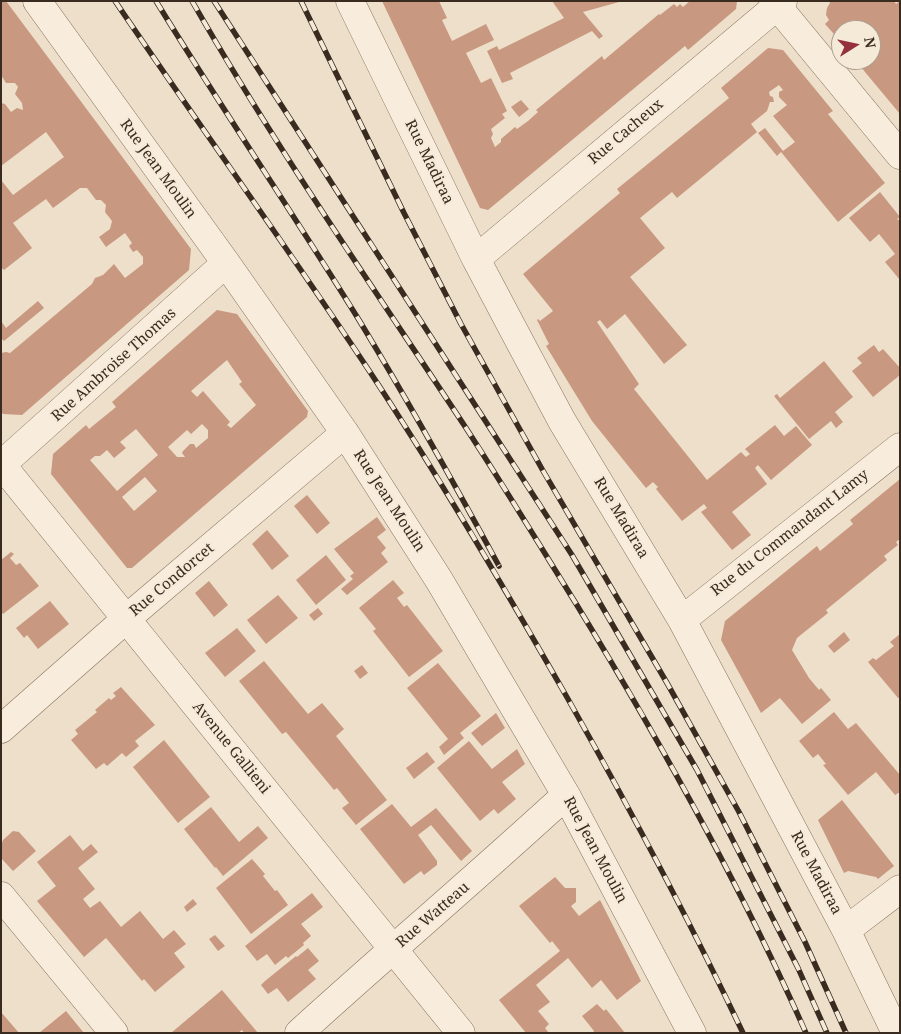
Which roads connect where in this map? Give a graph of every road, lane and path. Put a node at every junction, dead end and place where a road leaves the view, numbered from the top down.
1 (37, 1) edge
2 (350, 1) edge
3 (778, 3) edge
4 (900, 155) edge
5 (476, 259) junction
6 (226, 263) junction
7 (345, 433) junction
8 (900, 447) edge
9 (2, 465) edge
10 (126, 619) junction
11 (682, 620) junction
12 (1, 730) edge
13 (566, 796) junction
14 (900, 889) edge
15 (1, 896) edge
16 (846, 930) junction
17 (394, 949) junction
18 (114, 1033) edge
19 (299, 1033) edge
20 (461, 1033) edge
21 (692, 1033) edge
22 (896, 1033) edge

1 - 6 street, Rue Jean Moulin
2 - 5 street, Rue Madiraa
3 - 4 street
3 - 5 street, Rue Cacheux
5 - 11 street, Rue Madiraa
6 - 7 street, Rue Jean Moulin
6 - 9 street, Rue Ambroise Thomas
7 - 10 street, Rue Condorcet
7 - 13 street, Rue Jean Moulin
8 - 11 street, Rue du Commandant Lamy
9 - 10 street, Avenue Gallieni
10 - 12 street, Rue Condorcet
10 - 17 street, Avenue Gallieni
11 - 16 street, Rue Madiraa
13 - 17 street, Rue Watteau
13 - 21 street, Rue Jean Moulin
14 - 16 street
15 - 18 street
16 - 22 street, Rue Madiraa
17 - 19 street, Rue Watteau
17 - 20 street, Avenue Gallieni

